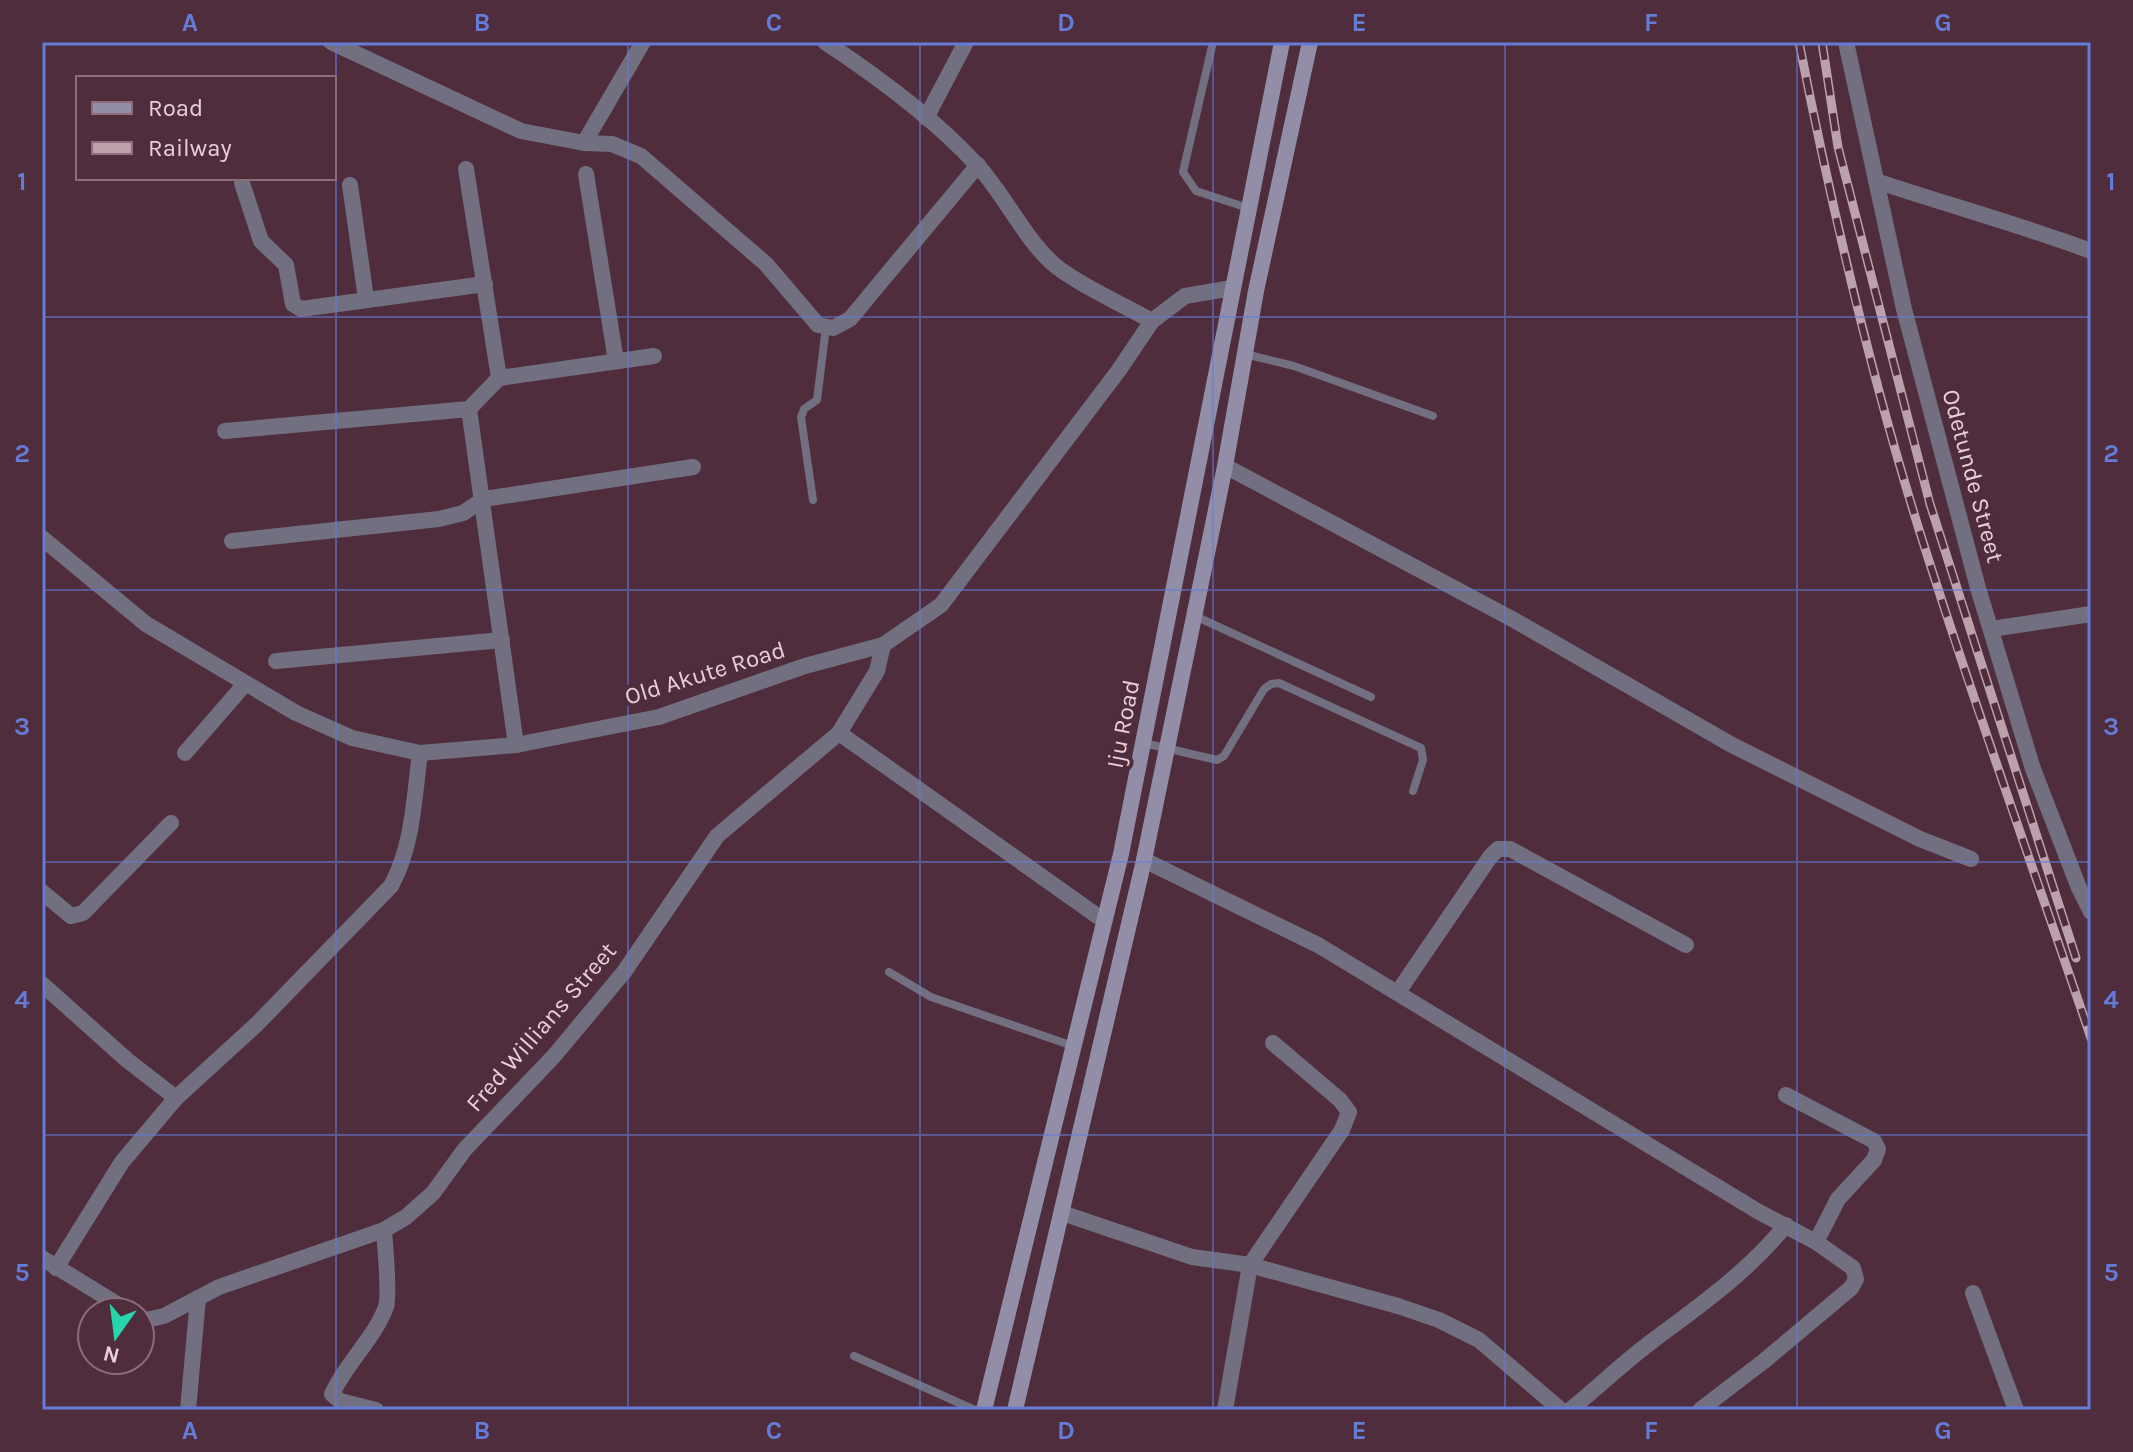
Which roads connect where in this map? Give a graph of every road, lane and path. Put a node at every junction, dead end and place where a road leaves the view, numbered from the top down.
1 (331, 42) edge
2 (643, 42) edge
3 (825, 42) edge
4 (966, 42) edge
5 (1213, 42) edge
6 (1282, 42) edge
7 (1310, 42) edge
8 (1846, 42) edge
9 (926, 118) junction
10 (584, 143) junction
11 (978, 165) junction
12 (466, 169) dead end
13 (586, 174) dead end
14 (1876, 181) junction
15 (242, 183) dead end
16 (350, 185) dead end
17 (1249, 208) junction
18 (2091, 251) edge
19 (485, 284) junction
20 (1232, 288) junction
21 (366, 299) junction
22 (1152, 321) junction
23 (826, 327) junction
24 (1245, 354) junction
25 (654, 356) dead end
26 (616, 361) junction
27 (499, 378) junction
28 (469, 409) junction
29 (1433, 416) dead end
30 (225, 431) dead end
31 (1225, 466) junction
32 (693, 467) dead end
33 (484, 499) junction
34 (813, 500) dead end
35 (42, 538) edge
36 (232, 541) dead end
37 (2091, 614) edge
38 (1194, 616) junction
39 (1991, 629) junction
40 (502, 640) junction
41 (883, 645) junction
42 (276, 661) dead end
43 (245, 684) junction
44 (1371, 697) dead end
45 (839, 733) junction
46 (1144, 743) junction
47 (516, 745) junction
48 (1167, 748) junction
49 (185, 753) dead end
50 (420, 753) junction
51 (1413, 791) dead end
52 (171, 823) dead end
53 (1971, 859) dead end
54 (1144, 860) junction
55 (42, 892) edge
56 (2091, 912) edge
57 (1103, 920) junction
58 (1686, 945) dead end
59 (889, 972) dead end
60 (42, 984) edge
61 (1398, 992) junction
62 (1273, 1043) dead end
63 (1073, 1046) junction
64 (1786, 1095) dead end
65 (176, 1098) junction
66 (1062, 1213) junction
67 (1786, 1225) junction
68 (384, 1230) junction
69 (1816, 1242) junction
70 (46, 1263) edge
71 (1250, 1265) junction
72 (1973, 1293) dead end
73 (103, 1296) edge
74 (198, 1298) junction
75 (156, 1318) edge
76 (854, 1356) dead end
77 (1563, 1409) edge
78 (188, 1410) edge
79 (376, 1410) edge
80 (975, 1410) edge
81 (984, 1410) edge
82 (1015, 1410) edge
83 (1225, 1410) edge
84 (1542, 1410) edge
85 (1700, 1410) edge
86 (2016, 1410) edge

1 - 10 street
2 - 10 street
3 - 9 street
4 - 9 street
5 - 17 lane
6 - 17 main road, Iju Road
7 - 24 main road, Iju Road
8 - 14 street, Odetunde Street
9 - 11 street
10 - 23 street
11 - 22 street
11 - 23 street
12 - 19 street
13 - 26 street
14 - 18 street
14 - 39 street, Odetunde Street
15 - 21 street
16 - 21 street
17 - 20 main road, Iju Road
19 - 21 street
19 - 27 street
20 - 22 street, Old Akute Road
20 - 46 main road, Iju Road
22 - 41 street, Old Akute Road
23 - 34 lane
24 - 29 lane
24 - 31 main road, Iju Road
25 - 26 street
26 - 27 street
27 - 28 street
28 - 30 street
28 - 33 street
31 - 38 main road, Iju Road
31 - 53 street
32 - 33 street
33 - 36 street
33 - 40 street
35 - 43 street, Old Akute Road
37 - 39 street
38 - 44 lane
38 - 48 main road, Iju Road
39 - 56 street, Odetunde Street
40 - 42 street
40 - 47 street
41 - 45 street, Fred Willians Street
41 - 47 street, Old Akute Road
43 - 49 street
43 - 50 street, Old Akute Road
45 - 57 street
45 - 68 street, Fred Willians Street
46 - 48 lane
46 - 57 main road, Iju Road
47 - 50 street, Old Akute Road
48 - 51 lane
48 - 54 main road, Iju Road
50 - 65 street
52 - 55 street
54 - 61 street
54 - 66 main road, Iju Road
57 - 63 main road, Iju Road
58 - 61 street
59 - 63 lane
60 - 65 street
61 - 67 street
62 - 71 street
63 - 81 main road, Iju Road
64 - 69 street
65 - 70 street
66 - 71 street
66 - 82 main road, Iju Road
67 - 69 street
67 - 77 street
68 - 74 street, Fred Willians Street
68 - 79 street
69 - 85 street
70 - 73 street
71 - 77 street
71 - 83 street
72 - 86 street
74 - 75 street, Fred Willians Street
74 - 78 street
76 - 80 lane
77 - 84 street

